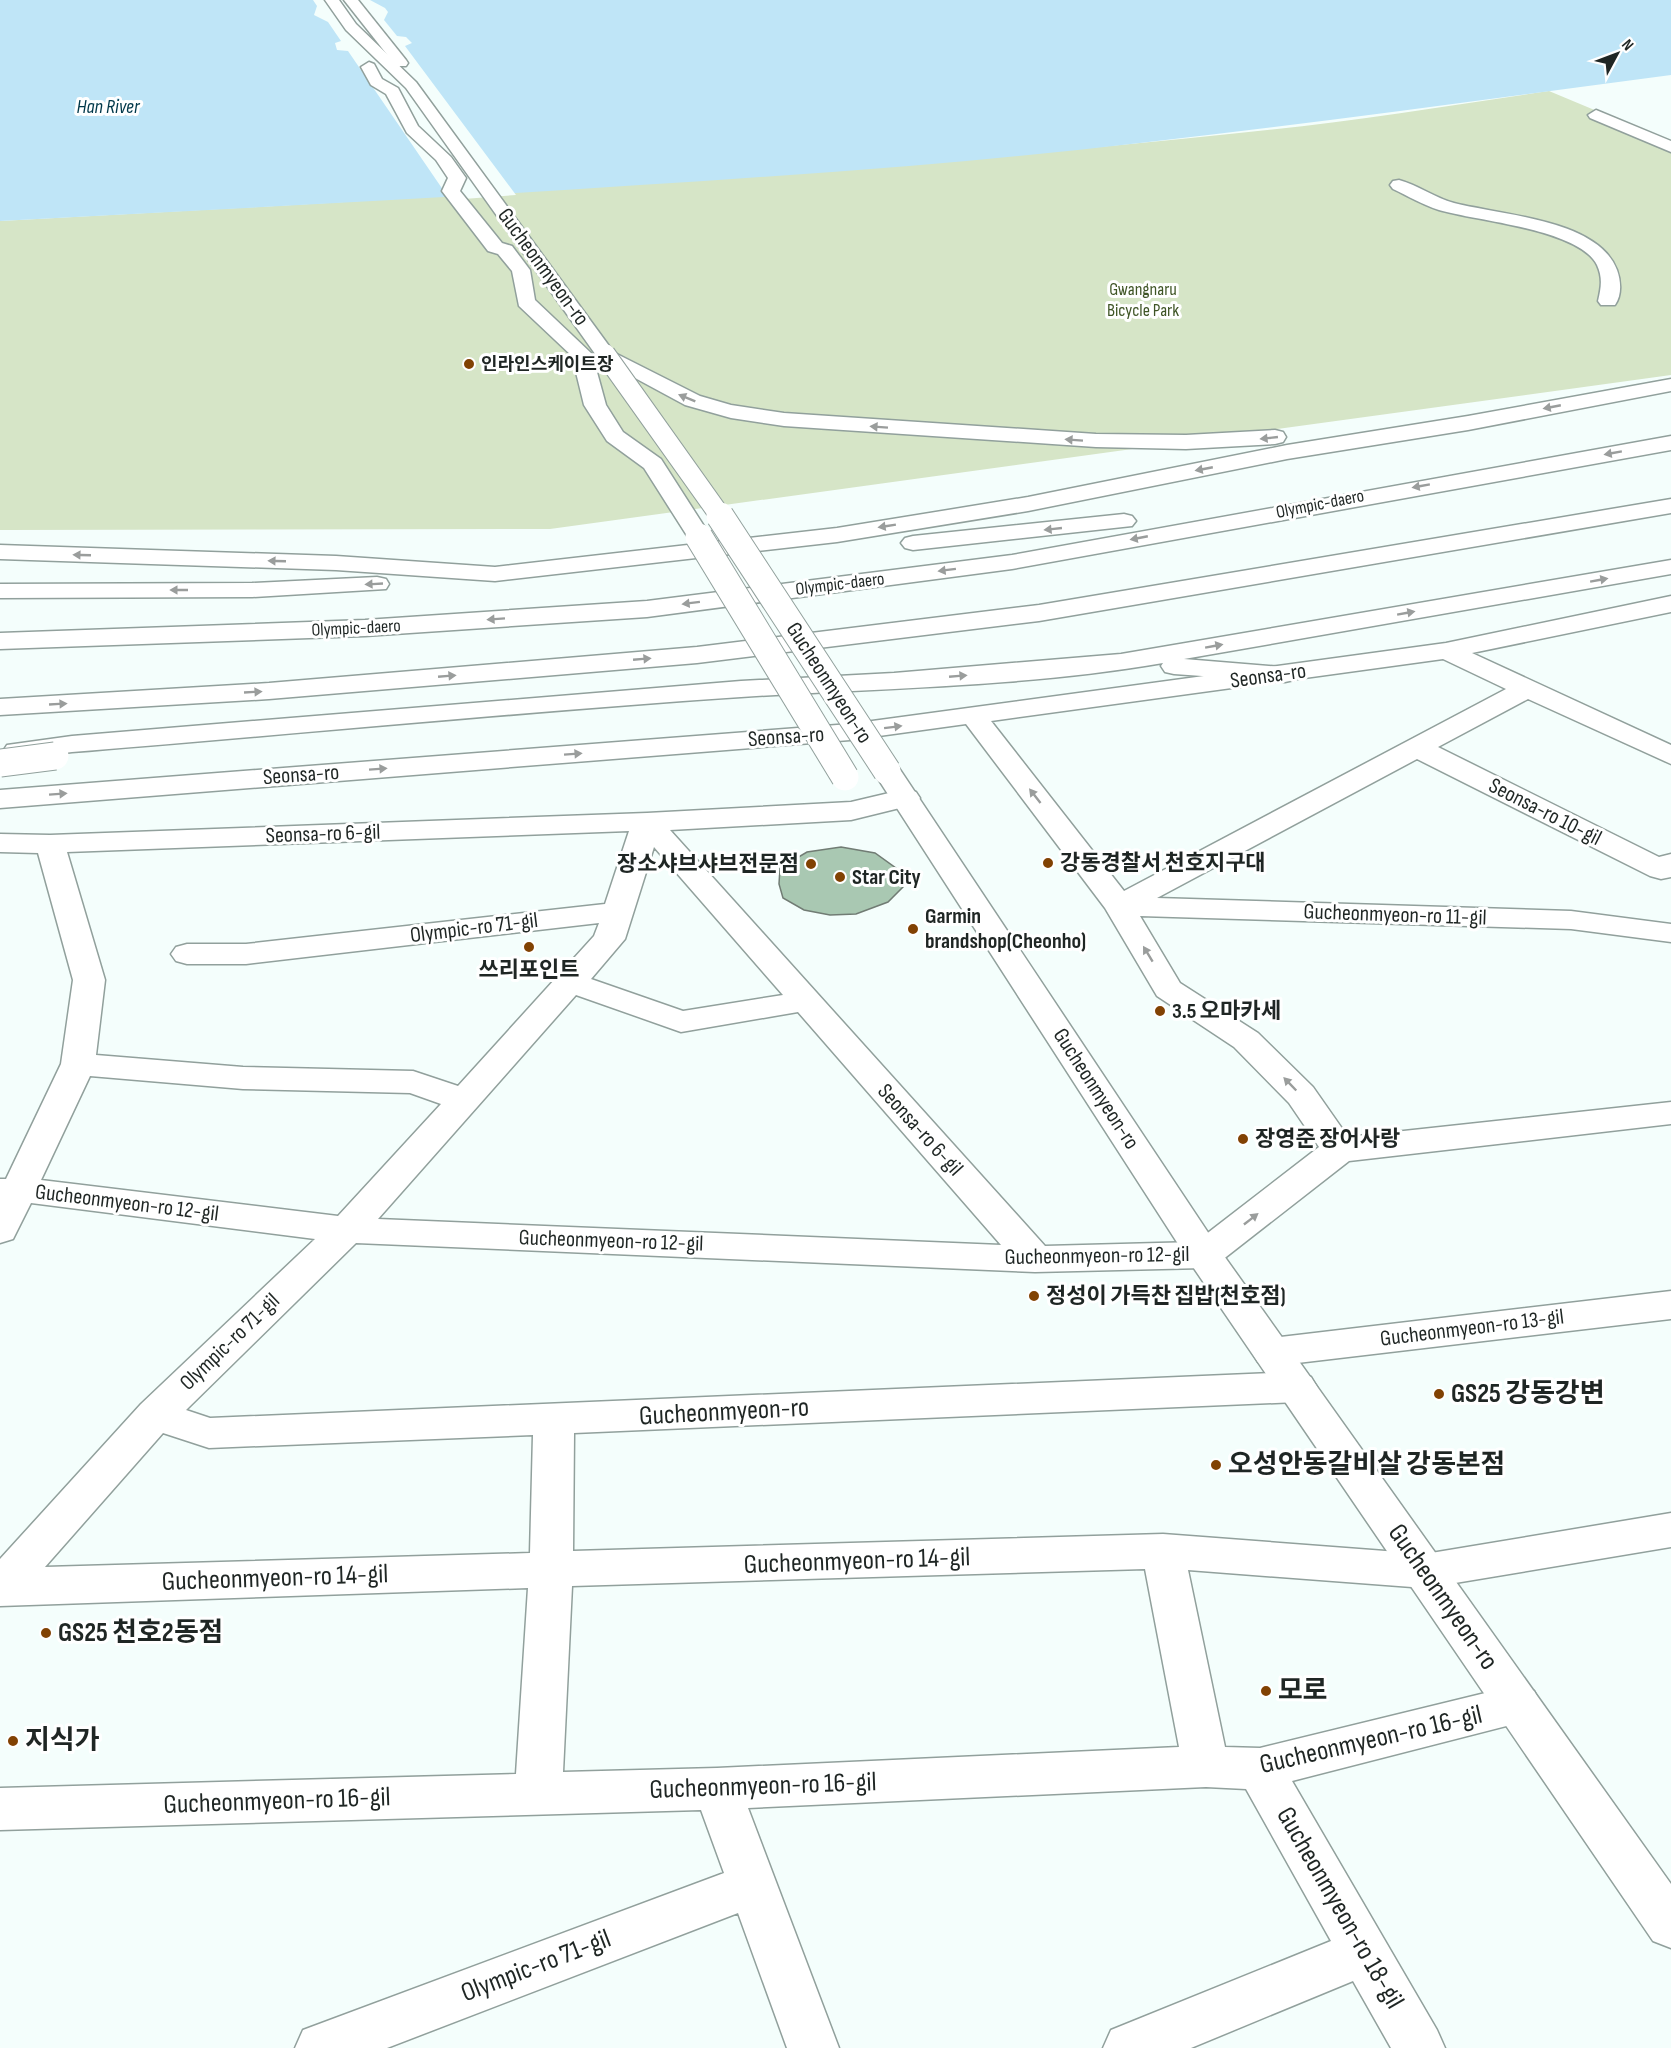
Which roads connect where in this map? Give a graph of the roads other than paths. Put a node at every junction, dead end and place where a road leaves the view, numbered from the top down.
1 (332, 0) edge
2 (351, 0) edge
3 (400, 63) dead end
4 (369, 67) dead end
5 (1596, 115) dead end
6 (1671, 147) edge
7 (1399, 185) dead end
8 (1608, 301) dead end
9 (605, 354) junction
10 (1671, 385) edge
11 (1671, 391) edge
12 (1632, 393) junction
13 (1468, 423) junction
14 (1671, 443) edge
15 (1361, 496) junction
16 (1671, 506) edge
17 (0, 552) edge
18 (1671, 567) edge
19 (534, 570) junction
20 (495, 574) junction
21 (0, 591) edge
22 (1671, 604) edge
23 (0, 641) edge
24 (1446, 651) junction
25 (1121, 662) junction
26 (1285, 674) junction
27 (1527, 689) junction
28 (0, 707) edge
29 (974, 717) junction
30 (1418, 748) junction
31 (63, 750) junction
32 (0, 753) edge
33 (1671, 756) edge
34 (0, 763) edge
35 (0, 770) edge
36 (844, 777) dead end
37 (896, 784) junction
38 (0, 799) edge
39 (647, 822) junction
40 (0, 843) edge
41 (50, 844) junction
42 (1671, 863) edge
43 (1119, 906) junction
44 (618, 912) junction
45 (1671, 933) edge
46 (187, 954) dead end
47 (570, 982) junction
48 (806, 1001) junction
49 (78, 1064) junction
50 (464, 1100) junction
51 (1671, 1113) edge
52 (1339, 1150) junction
53 (10, 1190) edge
54 (0, 1230) edge
55 (347, 1230) junction
56 (1204, 1254) junction
57 (1035, 1259) junction
58 (1671, 1305) edge
59 (1272, 1352) junction
60 (1297, 1387) junction
61 (155, 1415) junction
62 (554, 1420) junction
63 (1671, 1530) edge
64 (1162, 1551) junction
65 (551, 1570) junction
66 (1425, 1571) junction
67 (0, 1587) edge
68 (1518, 1705) junction
69 (1206, 1766) junction
70 (1260, 1769) junction
71 (717, 1789) junction
72 (538, 1793) junction
73 (0, 1809) edge
74 (752, 1885) junction
75 (1671, 1925) edge
76 (1364, 1952) junction
77 (321, 2048) edge
78 (813, 2048) edge
79 (1129, 2048) edge
80 (1419, 2048) edge

1 - 9 main road, Gucheonmyeon-ro
2 - 3 main road
4 - 36 main road, bridge
5 - 6 main road
7 - 8 main road
13 -> 9 main road
9 - 37 main road, Gucheonmyeon-ro, bridge
10 - 12 main road
11 - 12 main road
12 -> 13 main road
13 -> 19 main road
14 -> 15 main road, Olympic-daero
15 -> 19 main road
15 -> 23 main road, Olympic-daero
28 -> 16 main road
20 -> 17 main road
25 -> 18 main road
19 - 20 main road
20 -> 21 main road
22 - 24 main road, Seonsa-ro
24 - 26 main road, Seonsa-ro
24 - 27 main road
25 - 26 main road
31 -> 25 main road
26 - 29 main road, Seonsa-ro
27 - 30 main road
27 - 33 main road
38 -> 29 main road, Seonsa-ro
43 -> 29 main road
30 - 42 main road, Seonsa-ro 10-gil
30 - 43 main road
31 - 32 main road
31 - 34 main road, bridge
31 - 35 main road
37 - 39 main road, Seonsa-ro 6-gil
37 - 56 main road, Gucheonmyeon-ro
39 - 41 main road, Seonsa-ro 6-gil
39 - 44 main road, Olympic-ro 71-gil
39 - 48 main road, Seonsa-ro 6-gil
40 - 41 main road, Seonsa-ro 6-gil
41 - 49 main road
43 - 45 main road, Gucheonmyeon-ro 11-gil
52 -> 43 main road
44 - 46 main road, Olympic-ro 71-gil
44 - 47 main road, Olympic-ro 71-gil
47 - 48 main road
47 - 50 main road, Olympic-ro 71-gil
48 - 57 main road, Seonsa-ro 6-gil
49 - 50 main road
49 - 53 main road
50 - 55 main road, Olympic-ro 71-gil
51 - 52 main road
56 -> 52 main road
53 - 54 main road
53 - 55 main road, Gucheonmyeon-ro 12-gil
55 - 57 main road, Gucheonmyeon-ro 12-gil
55 - 61 main road, Olympic-ro 71-gil
56 - 57 main road, Gucheonmyeon-ro 12-gil
56 - 59 main road, Gucheonmyeon-ro
58 - 59 main road, Gucheonmyeon-ro 13-gil
59 - 60 main road, Gucheonmyeon-ro
60 - 62 main road, Gucheonmyeon-ro
60 - 66 main road, Gucheonmyeon-ro
61 - 62 main road, Gucheonmyeon-ro
61 - 67 main road, Olympic-ro 71-gil
62 - 65 main road
63 - 66 main road, Gucheonmyeon-ro 14-gil
64 - 65 main road, Gucheonmyeon-ro 14-gil
64 - 66 main road, Gucheonmyeon-ro 14-gil
64 - 69 main road
65 - 67 main road, Gucheonmyeon-ro 14-gil
65 - 72 main road
66 - 68 main road, Gucheonmyeon-ro
68 - 70 main road, Gucheonmyeon-ro 16-gil
68 - 75 main road, Gucheonmyeon-ro
69 - 70 main road, Gucheonmyeon-ro 16-gil
69 - 71 main road, Gucheonmyeon-ro 16-gil
70 - 76 main road, Gucheonmyeon-ro 18-gil
71 - 72 main road, Gucheonmyeon-ro 16-gil
71 - 74 main road
72 - 73 main road, Gucheonmyeon-ro 16-gil
74 - 77 main road, Olympic-ro 71-gil
74 - 78 main road
76 - 79 main road
76 - 80 main road, Gucheonmyeon-ro 18-gil

